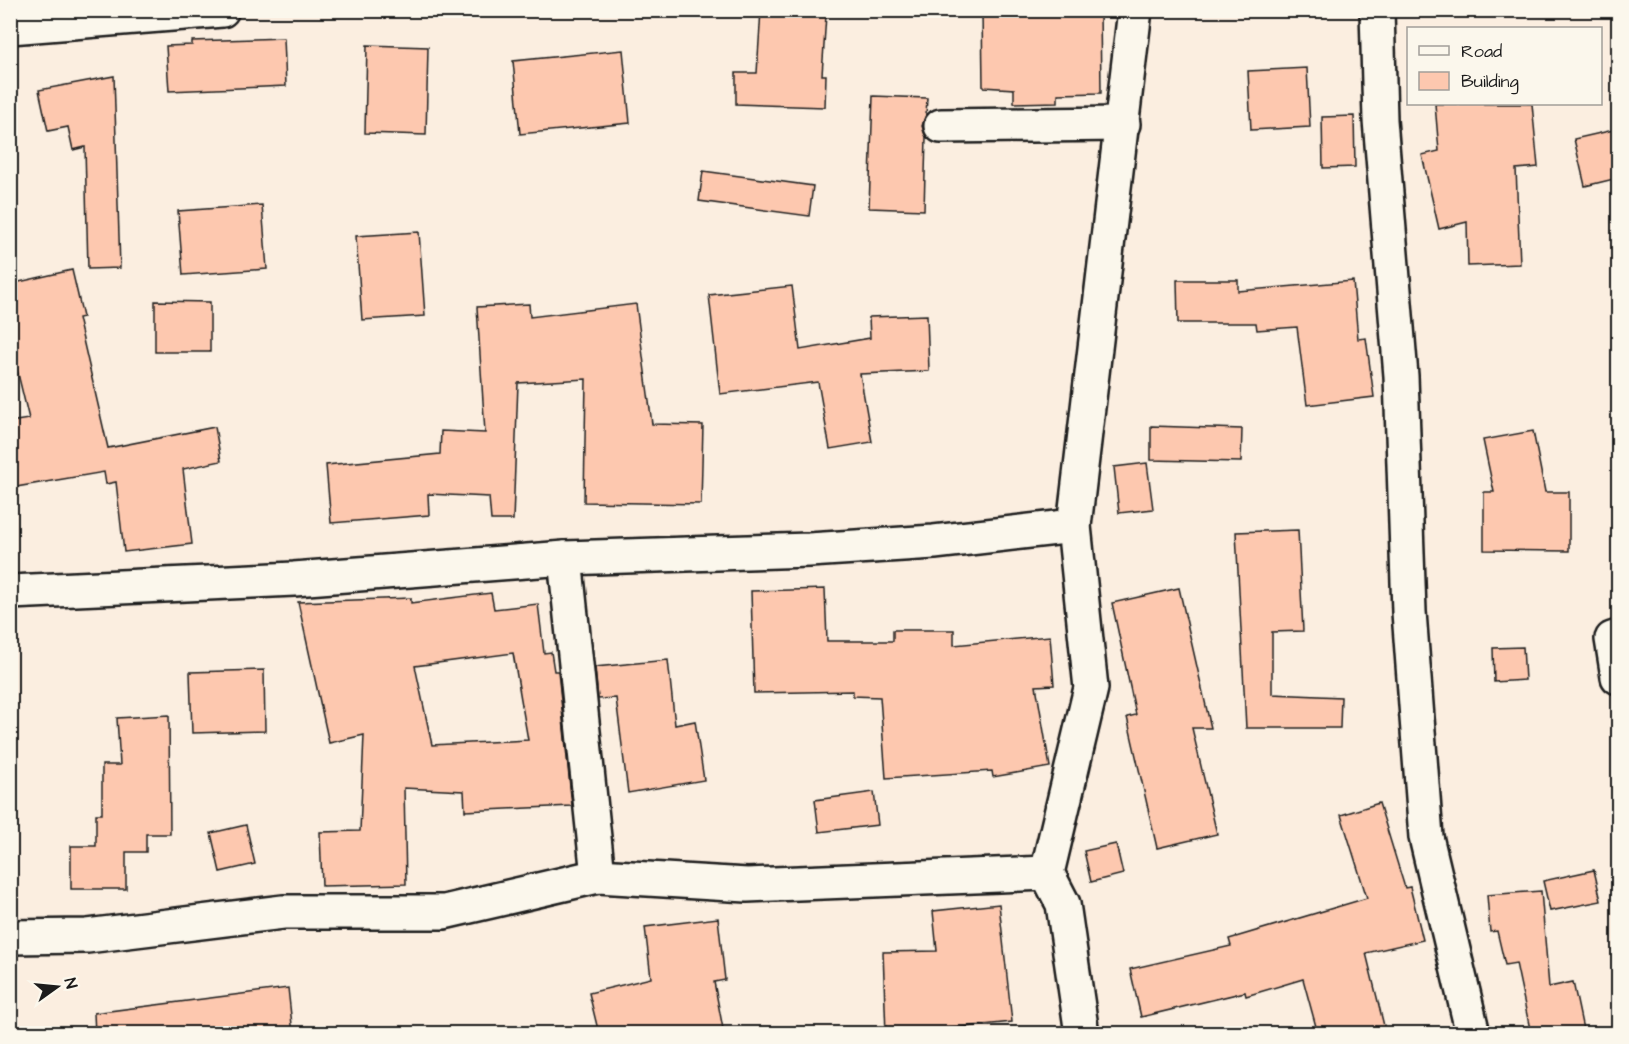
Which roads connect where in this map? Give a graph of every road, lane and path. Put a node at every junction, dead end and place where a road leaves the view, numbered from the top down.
1 (222, 10) edge
2 (1135, 10) edge
3 (1377, 10) edge
4 (10, 27) edge
5 (1123, 124) junction
6 (941, 126) dead end
7 (1074, 526) junction
8 (565, 558) junction
9 (10, 592) edge
10 (1618, 637) edge
11 (1618, 677) edge
12 (1047, 873) junction
13 (598, 876) junction
14 (10, 937) edge
15 (1082, 1034) edge
16 (1473, 1034) edge

1 - 4 street
2 - 5 street
3 - 16 street
5 - 6 street
5 - 7 street
7 - 8 street
7 - 12 street
8 - 9 street
8 - 13 street
10 - 11 street
12 - 13 street
12 - 15 street
13 - 14 street

